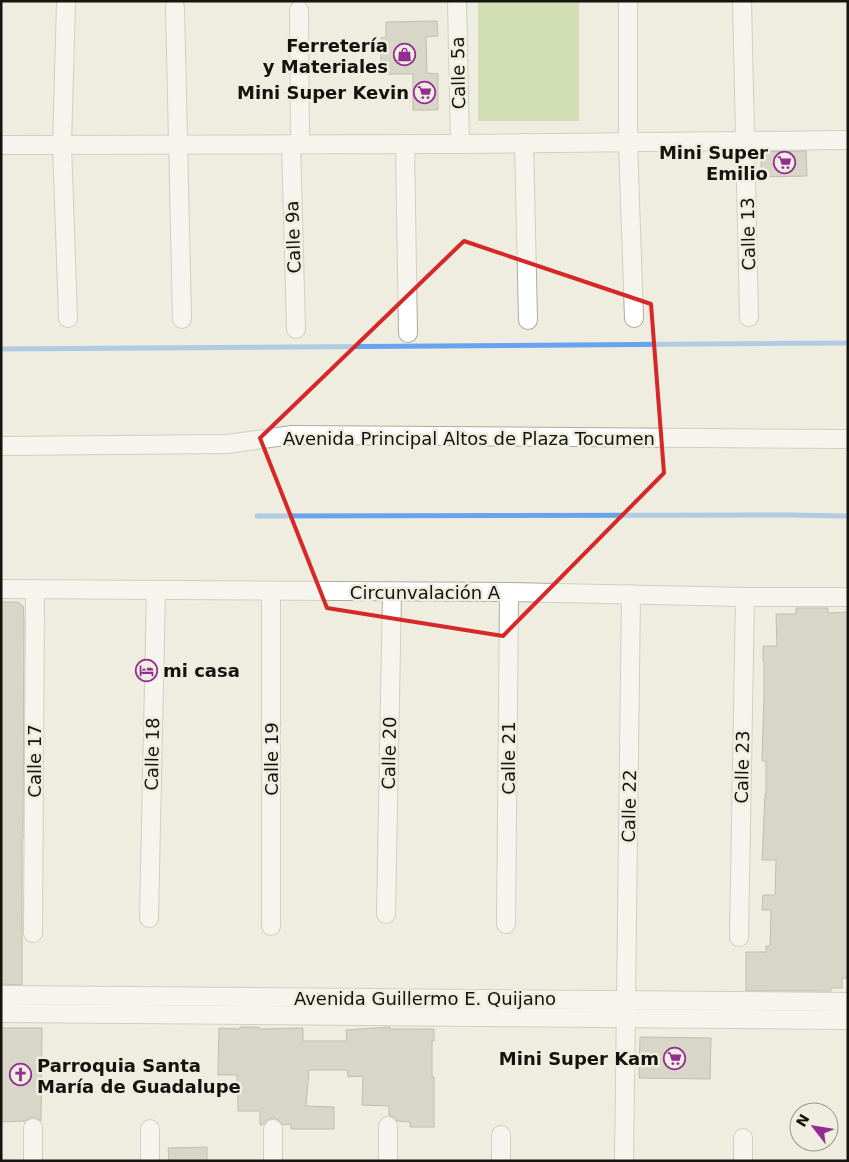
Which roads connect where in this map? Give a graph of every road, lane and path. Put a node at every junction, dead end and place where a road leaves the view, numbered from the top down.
1 (457, 1) edge
2 (742, 1) edge
3 (66, 3) dead end
4 (628, 3) dead end
5 (175, 6) dead end
6 (299, 10) dead end
7 (848, 140) edge
8 (746, 141) junction
9 (628, 142) junction
10 (524, 143) junction
11 (62, 144) junction
12 (177, 144) junction
13 (295, 144) junction
14 (404, 144) junction
15 (460, 144) junction
16 (1, 145) edge
17 (749, 317) dead end
18 (68, 318) dead end
19 (182, 318) dead end
20 (634, 318) dead end
21 (528, 320) dead end
22 (296, 329) dead end
23 (408, 332) dead end
24 (848, 439) edge
25 (1, 446) edge
26 (1, 589) edge
27 (35, 589) junction
28 (156, 590) junction
29 (271, 591) junction
30 (392, 592) junction
31 (509, 592) junction
32 (631, 594) junction
33 (745, 597) junction
34 (848, 597) edge
35 (386, 914) dead end
36 (149, 918) dead end
37 (506, 924) dead end
38 (271, 926) dead end
39 (33, 933) dead end
40 (740, 937) dead end
41 (1, 995) edge
42 (90, 995) junction
43 (367, 998) junction
44 (626, 1000) junction
45 (848, 1002) edge
46 (1, 1013) edge
47 (89, 1014) junction
48 (366, 1016) junction
49 (626, 1018) junction
50 (848, 1020) edge
51 (388, 1126) dead end
52 (33, 1128) dead end
53 (150, 1129) dead end
54 (273, 1129) dead end
55 (502, 1135) dead end
56 (743, 1138) dead end
57 (33, 1161) edge
58 (150, 1161) edge
59 (273, 1161) edge
60 (388, 1161) edge
61 (502, 1161) edge
62 (624, 1161) edge
63 (742, 1161) edge

1 - 15 street, Calle 5a
2 - 8 street, Calle 13
3 - 11 street
4 - 9 street
5 - 12 street
6 - 13 street, Calle 9a
7 - 8 street
8 - 9 street
8 - 17 street, Calle 13
9 - 10 street
9 - 20 street
10 - 15 street
10 - 21 street
11 - 12 street
11 - 16 street
11 - 18 street
12 - 13 street
12 - 19 street
13 - 14 street
13 - 22 street, Calle 9a
14 - 15 street
14 - 23 street
24 - 25 street, Avenida Principal Altos de Plaza Tocumen
26 - 27 street, Circunvalación A
27 - 28 street, Circunvalación A
27 - 39 street, Calle 17
28 - 29 street, Circunvalación A
28 - 36 street, Calle 18
29 - 30 street, Circunvalación A
29 - 38 street, Calle 19
30 - 31 street, Circunvalación A
30 - 35 street, Calle 20
31 - 32 street, Circunvalación A
31 - 37 street, Calle 21
32 - 33 street, Circunvalación A
32 - 44 street, Calle 22
33 - 34 street, Circunvalación A
33 - 40 street, Calle 23
41 - 42 street, Avenida Guillermo E. Quijano
42 - 43 street, Avenida Guillermo E. Quijano
42 - 47 street
43 - 44 street, Avenida Guillermo E. Quijano
43 - 48 street
44 - 45 street, Avenida Guillermo E. Quijano
44 - 49 street, Calle 22
46 - 47 street, Avenida Guillermo E. Quijano
47 - 48 street, Avenida Guillermo E. Quijano
48 - 49 street, Avenida Guillermo E. Quijano
49 - 50 street, Avenida Guillermo E. Quijano
49 - 62 street, Calle 22
51 - 60 street
52 - 57 street
53 - 58 street
54 - 59 street
55 - 61 street
56 - 63 street

